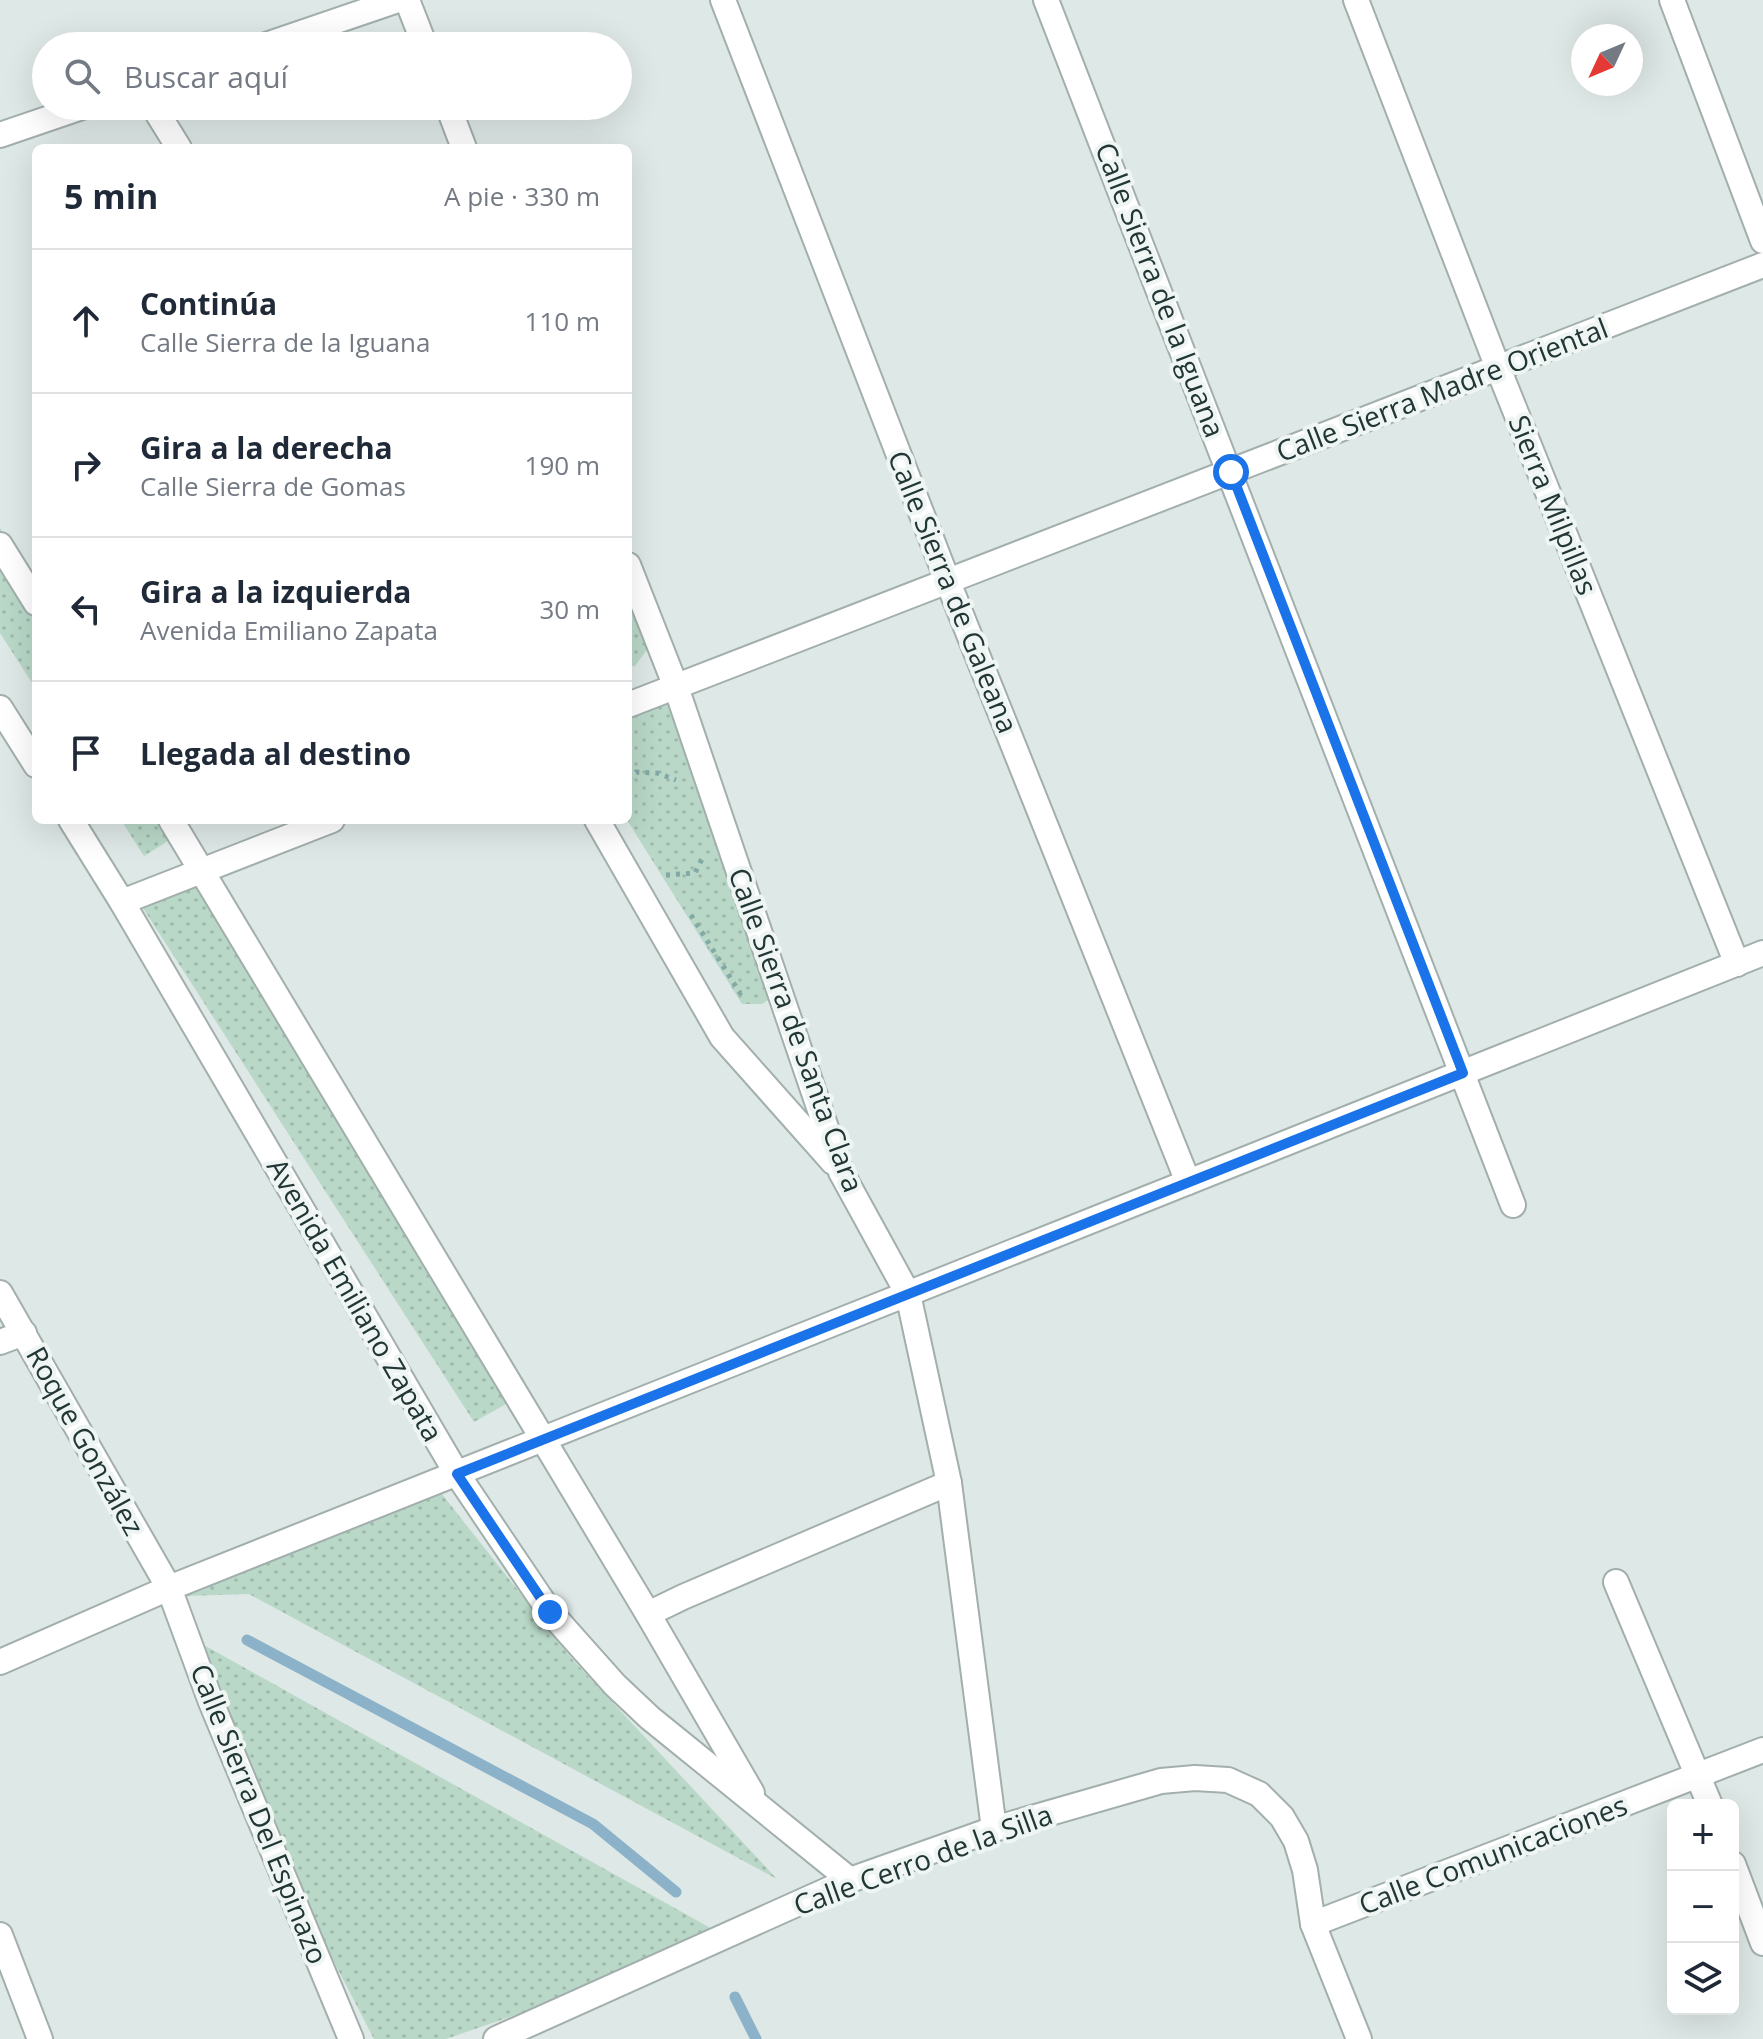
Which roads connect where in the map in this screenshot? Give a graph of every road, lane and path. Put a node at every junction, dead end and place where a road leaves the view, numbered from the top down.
1 (398, 0) edge
2 (407, 0) edge
3 (723, 0) edge
4 (1046, 0) edge
5 (1356, 0) edge
6 (1672, 0) edge
7 (304, 32) edge
8 (420, 32) edge
9 (44, 120) edge
10 (162, 120) edge
11 (453, 120) edge
12 (0, 135) edge
13 (177, 144) edge
14 (462, 144) edge
15 (1763, 241) edge
16 (1763, 265) edge
17 (1498, 368) junction
18 (1231, 472) junction
19 (0, 545) edge
20 (632, 575) edge
21 (948, 582) junction
22 (32, 597) edge
23 (676, 687) junction
24 (632, 704) edge
25 (0, 708) edge
26 (32, 759) edge
27 (672, 767) dead end
28 (632, 776) edge
29 (73, 824) edge
30 (173, 824) edge
31 (322, 824) edge
32 (599, 824) edge
33 (707, 851) dead end
34 (659, 862) dead end
35 (202, 870) junction
36 (666, 875) junction
37 (675, 888) dead end
38 (122, 902) junction
39 (691, 914) dead end
40 (1763, 953) edge
41 (1737, 964) junction
42 (757, 984) dead end
43 (1463, 1073) junction
44 (841, 1172) junction
45 (1188, 1182) junction
46 (1513, 1205) dead end
47 (0, 1293) edge
48 (908, 1294) junction
49 (24, 1333) junction
50 (0, 1342) edge
51 (543, 1439) junction
52 (457, 1474) junction
53 (949, 1483) junction
54 (1616, 1582) dead end
55 (169, 1588) junction
56 (648, 1614) junction
57 (0, 1662) edge
58 (1763, 1750) edge
59 (1699, 1776) junction
60 (1708, 1799) edge
61 (759, 1805) junction
62 (994, 1829) junction
63 (1736, 1871) edge
64 (850, 1880) junction
65 (1313, 1924) junction
66 (0, 1935) edge
67 (1763, 1943) edge
68 (40, 2039) edge
69 (351, 2039) edge
70 (496, 2039) edge
71 (1359, 2039) edge

1 - 7 street
2 - 8 street
3 - 21 street, Calle Sierra de Galeana
4 - 18 street, Calle Sierra de la Iguana
5 - 17 street, Sierra Milpillas
6 - 15 street
9 - 12 street
10 - 13 street
11 - 14 street
16 - 17 street, Calle Sierra Madre Oriental
17 - 18 street, Calle Sierra Madre Oriental
17 - 41 street, Sierra Milpillas
18 - 21 street, Calle Sierra Madre Oriental
18 - 43 street, Calle Sierra de la Iguana
19 - 22 street
20 - 23 street, Calle Sierra de Santa Clara
21 - 23 street, Calle Sierra Madre Oriental
21 - 45 street, Calle Sierra de Galeana
23 - 24 street, Calle Sierra Madre Oriental
23 - 44 street, Calle Sierra de Santa Clara
25 - 26 street
27 - 28 path
29 - 38 street, Avenida Emiliano Zapata
30 - 35 street, Avenida Emiliano Zapata
31 - 35 street
32 - 44 street
33 - 36 path
34 - 36 path
35 - 38 street
35 - 51 street, Avenida Emiliano Zapata
36 - 37 path
38 - 52 street, Avenida Emiliano Zapata
39 - 42 path
40 - 41 street
41 - 43 street
43 - 45 street
43 - 46 street, Calle Sierra de la Iguana
44 - 48 street, Calle Sierra de Santa Clara
45 - 48 street
47 - 49 street, Roque González
48 - 51 street
48 - 53 street, Calle Sierra de Santa Clara
49 - 50 street
49 - 55 street, Roque González
51 - 52 street
51 - 56 street, Avenida Emiliano Zapata
52 - 55 street
52 - 61 street, Avenida Emiliano Zapata
53 - 56 street
53 - 62 street, Calle Sierra de Santa Clara
54 - 59 street
55 - 57 street
55 - 69 street, Calle Sierra Del Espinazo
56 - 61 street, Avenida Emiliano Zapata
58 - 59 street, Calle Comunicaciones
59 - 60 street
59 - 65 street, Calle Comunicaciones
61 - 64 street, Avenida Emiliano Zapata
62 - 64 street, Calle Cerro de la Silla
62 - 65 street, Calle Cerro de la Silla
63 - 67 street
64 - 70 street, Calle Cerro de la Silla
65 - 71 street
66 - 68 street

